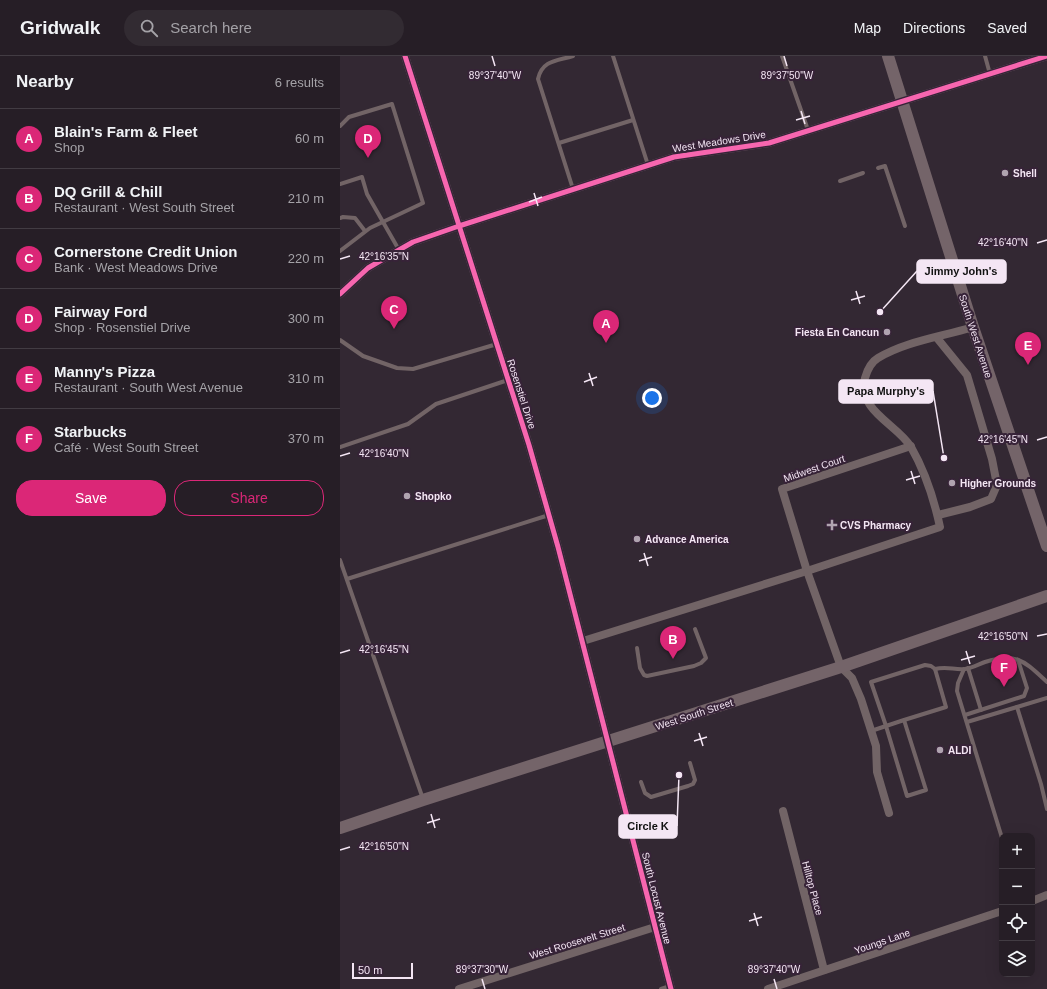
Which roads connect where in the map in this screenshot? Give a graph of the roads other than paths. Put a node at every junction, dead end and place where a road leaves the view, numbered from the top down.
1 (405, 56) edge
2 (573, 56) edge
3 (613, 56) edge
4 (782, 56) edge
5 (888, 56) edge
6 (985, 56) edge
7 (1047, 56) edge
8 (990, 74) junction
9 (903, 100) junction
10 (633, 120) junction
11 (340, 126) edge
12 (808, 130) junction
13 (559, 143) junction
14 (648, 166) junction
15 (878, 168) dead end
16 (863, 173) dead end
17 (840, 181) dead end
18 (340, 184) edge
19 (574, 189) junction
20 (340, 218) edge
21 (382, 222) junction
22 (459, 226) junction
23 (905, 226) dead end
24 (365, 231) junction
25 (399, 250) junction
26 (340, 251) edge
27 (340, 294) edge
28 (973, 327) junction
29 (937, 338) junction
30 (340, 340) edge
31 (497, 344) junction
32 (508, 380) junction
33 (911, 446) junction
34 (340, 447) edge
35 (549, 515) junction
36 (938, 516) junction
37 (1047, 546) edge
38 (340, 560) edge
39 (807, 571) junction
40 (347, 579) junction
41 (1047, 596) edge
42 (696, 629) dead end
43 (584, 641) junction
44 (637, 648) dead end
45 (1018, 660) junction
46 (841, 667) junction
47 (966, 668) junction
48 (935, 669) junction
49 (1047, 682) edge
50 (1047, 698) edge
51 (1017, 707) junction
52 (981, 710) junction
53 (964, 715) junction
54 (904, 720) junction
55 (967, 722) junction
56 (886, 726) junction
57 (871, 731) junction
58 (609, 742) junction
59 (690, 763) dead end
60 (641, 782) dead end
61 (423, 800) junction
62 (1047, 809) edge
63 (783, 811) dead end
64 (889, 813) dead end
65 (340, 828) edge
66 (1000, 833) edge
67 (1047, 895) edge
68 (1035, 899) edge
69 (999, 912) edge
70 (655, 927) junction
71 (824, 970) junction
72 (671, 988) edge
73 (459, 989) edge
74 (661, 989) edge
75 (768, 989) edge

1 - 22 street, Rosenstiel Drive
2 - 13 lane
3 - 10 lane
4 - 12 lane
5 - 9 main road, South West Avenue
6 - 8 lane
7 - 8 street, West Meadows Drive
8 - 9 street, West Meadows Drive
9 - 12 street, West Meadows Drive
9 - 28 main road, South West Avenue
10 - 13 lane
10 - 14 lane
11 - 21 lane
12 - 14 street, West Meadows Drive
13 - 19 lane
14 - 19 street, West Meadows Drive
15 - 23 lane
16 - 17 lane
18 - 21 lane
19 - 22 street, West Meadows Drive
20 - 24 lane
21 - 24 lane
21 - 25 lane
22 - 25 street, West Meadows Drive
22 - 31 street, Rosenstiel Drive
24 - 26 lane
25 - 27 street, West Meadows Drive
28 - 29 street
28 - 37 main road, South West Avenue
29 - 33 street
29 - 36 street
30 - 31 lane
31 - 32 street, Rosenstiel Drive
32 - 34 lane
32 - 35 street, Rosenstiel Drive
33 - 36 street
33 - 39 street, Midwest Court
35 - 40 lane
35 - 43 street, Rosenstiel Drive
36 - 39 street
38 - 40 lane
39 - 43 street
39 - 46 street, Midwest Court
40 - 61 lane
41 - 46 main road, West South Street
42 - 44 lane
43 - 58 street, Rosenstiel Drive
45 - 47 lane
45 - 49 lane
45 - 52 lane
46 - 57 street
46 - 58 main road, West South Street
47 - 48 lane
47 - 52 lane
47 - 53 lane
48 - 54 lane
48 - 56 lane
50 - 51 lane
51 - 55 lane
51 - 62 lane
52 - 53 lane
53 - 55 lane
54 - 56 lane
54 - 56 lane
55 - 66 lane
56 - 57 lane
57 - 64 street
58 - 61 main road, West South Street
58 - 70 street, South Locust Avenue
59 - 60 lane
61 - 65 main road, West South Street
63 - 71 street, Hilltop Place
67 - 68 street
69 - 71 street, Youngs Lane
70 - 72 street, South Locust Avenue
70 - 73 street, West Roosevelt Street
71 - 75 street, Youngs Lane
72 - 74 lane

